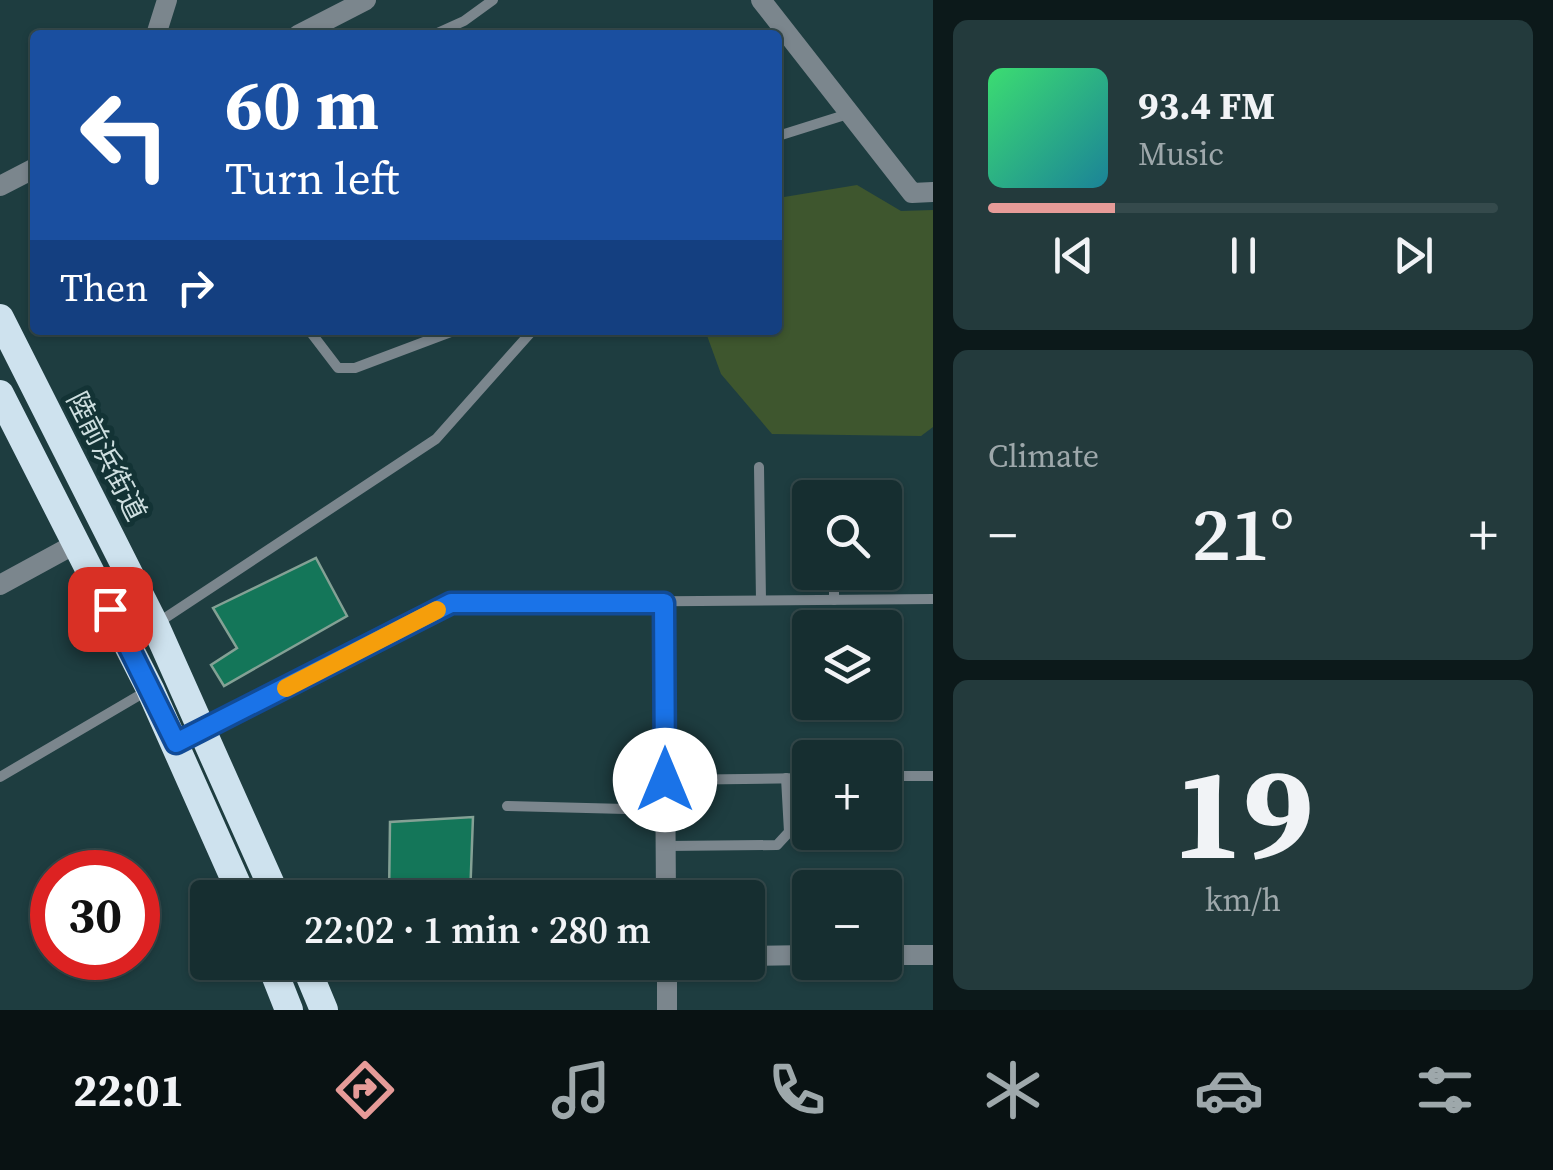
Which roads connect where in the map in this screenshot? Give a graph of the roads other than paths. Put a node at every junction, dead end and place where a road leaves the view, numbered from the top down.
1 (167, 0) edge
2 (366, 0) edge
3 (494, 0) edge
4 (761, 0) edge
5 (158, 30) edge
6 (308, 30) edge
7 (442, 30) edge
8 (849, 114) junction
9 (782, 135) edge
10 (30, 171) edge
11 (0, 186) edge
12 (933, 192) edge
13 (0, 318) edge
14 (313, 335) edge
15 (443, 335) edge
16 (528, 335) edge
17 (0, 394) edge
18 (759, 466) dead end
19 (77, 542) junction
20 (0, 585) edge
21 (834, 590) edge
22 (933, 599) edge
23 (761, 600) junction
24 (834, 600) junction
25 (664, 603) junction
26 (155, 625) junction
27 (150, 689) junction
28 (204, 730) junction
29 (176, 743) junction
30 (902, 776) edge
31 (933, 776) edge
32 (0, 777) edge
33 (786, 778) junction
34 (792, 778) edge
35 (665, 780) junction
36 (507, 806) dead end
37 (666, 810) junction
38 (666, 846) junction
39 (234, 880) edge
40 (269, 880) edge
41 (666, 880) edge
42 (792, 955) edge
43 (902, 955) edge
44 (933, 955) edge
45 (765, 956) edge
46 (277, 980) edge
47 (312, 980) edge
48 (667, 980) edge
49 (289, 1010) edge
50 (324, 1010) edge
51 (667, 1010) edge

1 - 5 street
2 - 6 street
3 - 7 lane
4 - 8 street
8 - 9 lane
8 - 12 street
10 - 11 street
13 - 26 highway, 陸前浜街道
14 - 15 lane
16 - 26 lane
17 - 19 highway
18 - 23 lane
19 - 20 street
19 - 27 highway
21 - 24 lane
22 - 24 lane
23 - 24 lane
23 - 25 lane
25 - 28 lane
25 - 35 street
26 - 28 highway, 陸前浜街道
27 - 29 highway
27 - 32 lane
28 - 29 lane
28 - 40 highway, 陸前浜街道
29 - 39 highway
30 - 31 lane
33 - 34 lane
33 - 35 lane
33 - 38 lane
35 - 37 street
36 - 37 lane
37 - 38 street
38 - 41 street
42 - 45 street
43 - 44 street
46 - 49 highway
47 - 50 highway
48 - 51 street

